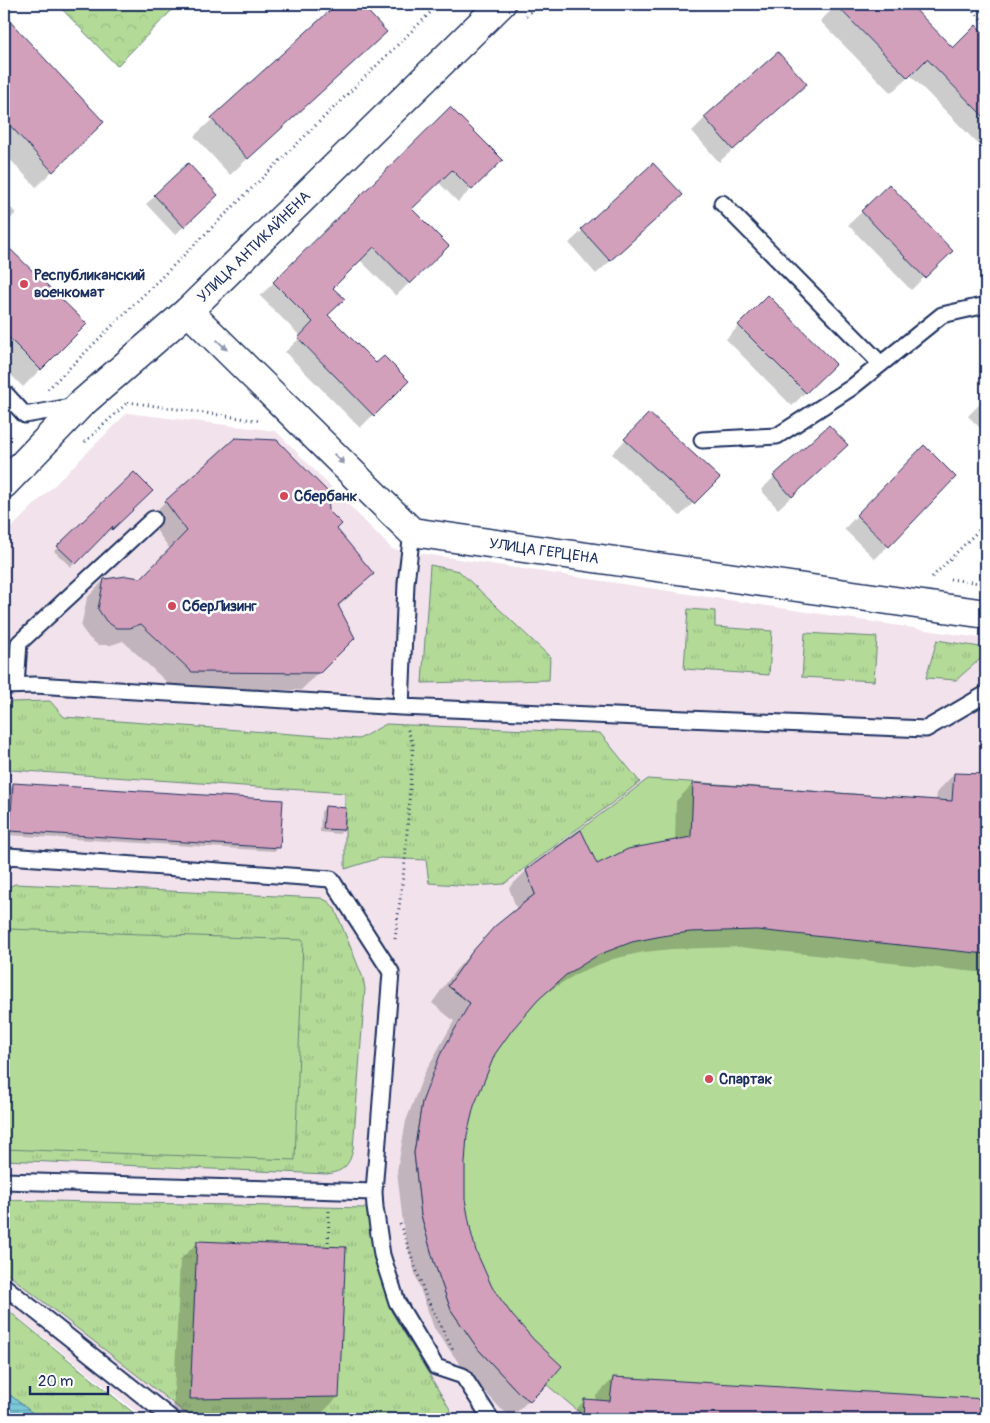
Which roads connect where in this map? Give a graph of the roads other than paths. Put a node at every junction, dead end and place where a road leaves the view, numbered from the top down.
1 (501, 4) edge
2 (722, 203) dead end
3 (986, 305) edge
4 (188, 311) junction
5 (881, 364) junction
6 (4, 392) edge
7 (80, 405) junction
8 (702, 440) dead end
9 (4, 484) edge
10 (152, 519) dead end
11 (412, 532) junction
12 (986, 614) edge
13 (10, 686) edge
14 (986, 694) edge
15 (401, 707) junction
16 (4, 862) edge
17 (4, 1181) edge
18 (374, 1192) junction
19 (4, 1286) edge
20 (172, 1419) edge
21 (491, 1419) edge

1 - 4 street, УЛИЦА АНТИКАЙНЕНА
2 - 5 lane
3 - 5 lane
4 - 7 street, УЛИЦА АНТИКАЙНЕНА
4 -> 11 street
5 - 8 lane
6 - 7 lane
7 - 9 street, УЛИЦА АНТИКАЙНЕНА
10 - 13 lane
11 - 12 street, УЛИЦА ГЕРЦЕНА
11 - 15 lane
13 - 15 lane
14 - 15 lane
16 - 18 lane
17 - 18 lane
18 - 21 lane
19 - 20 lane

